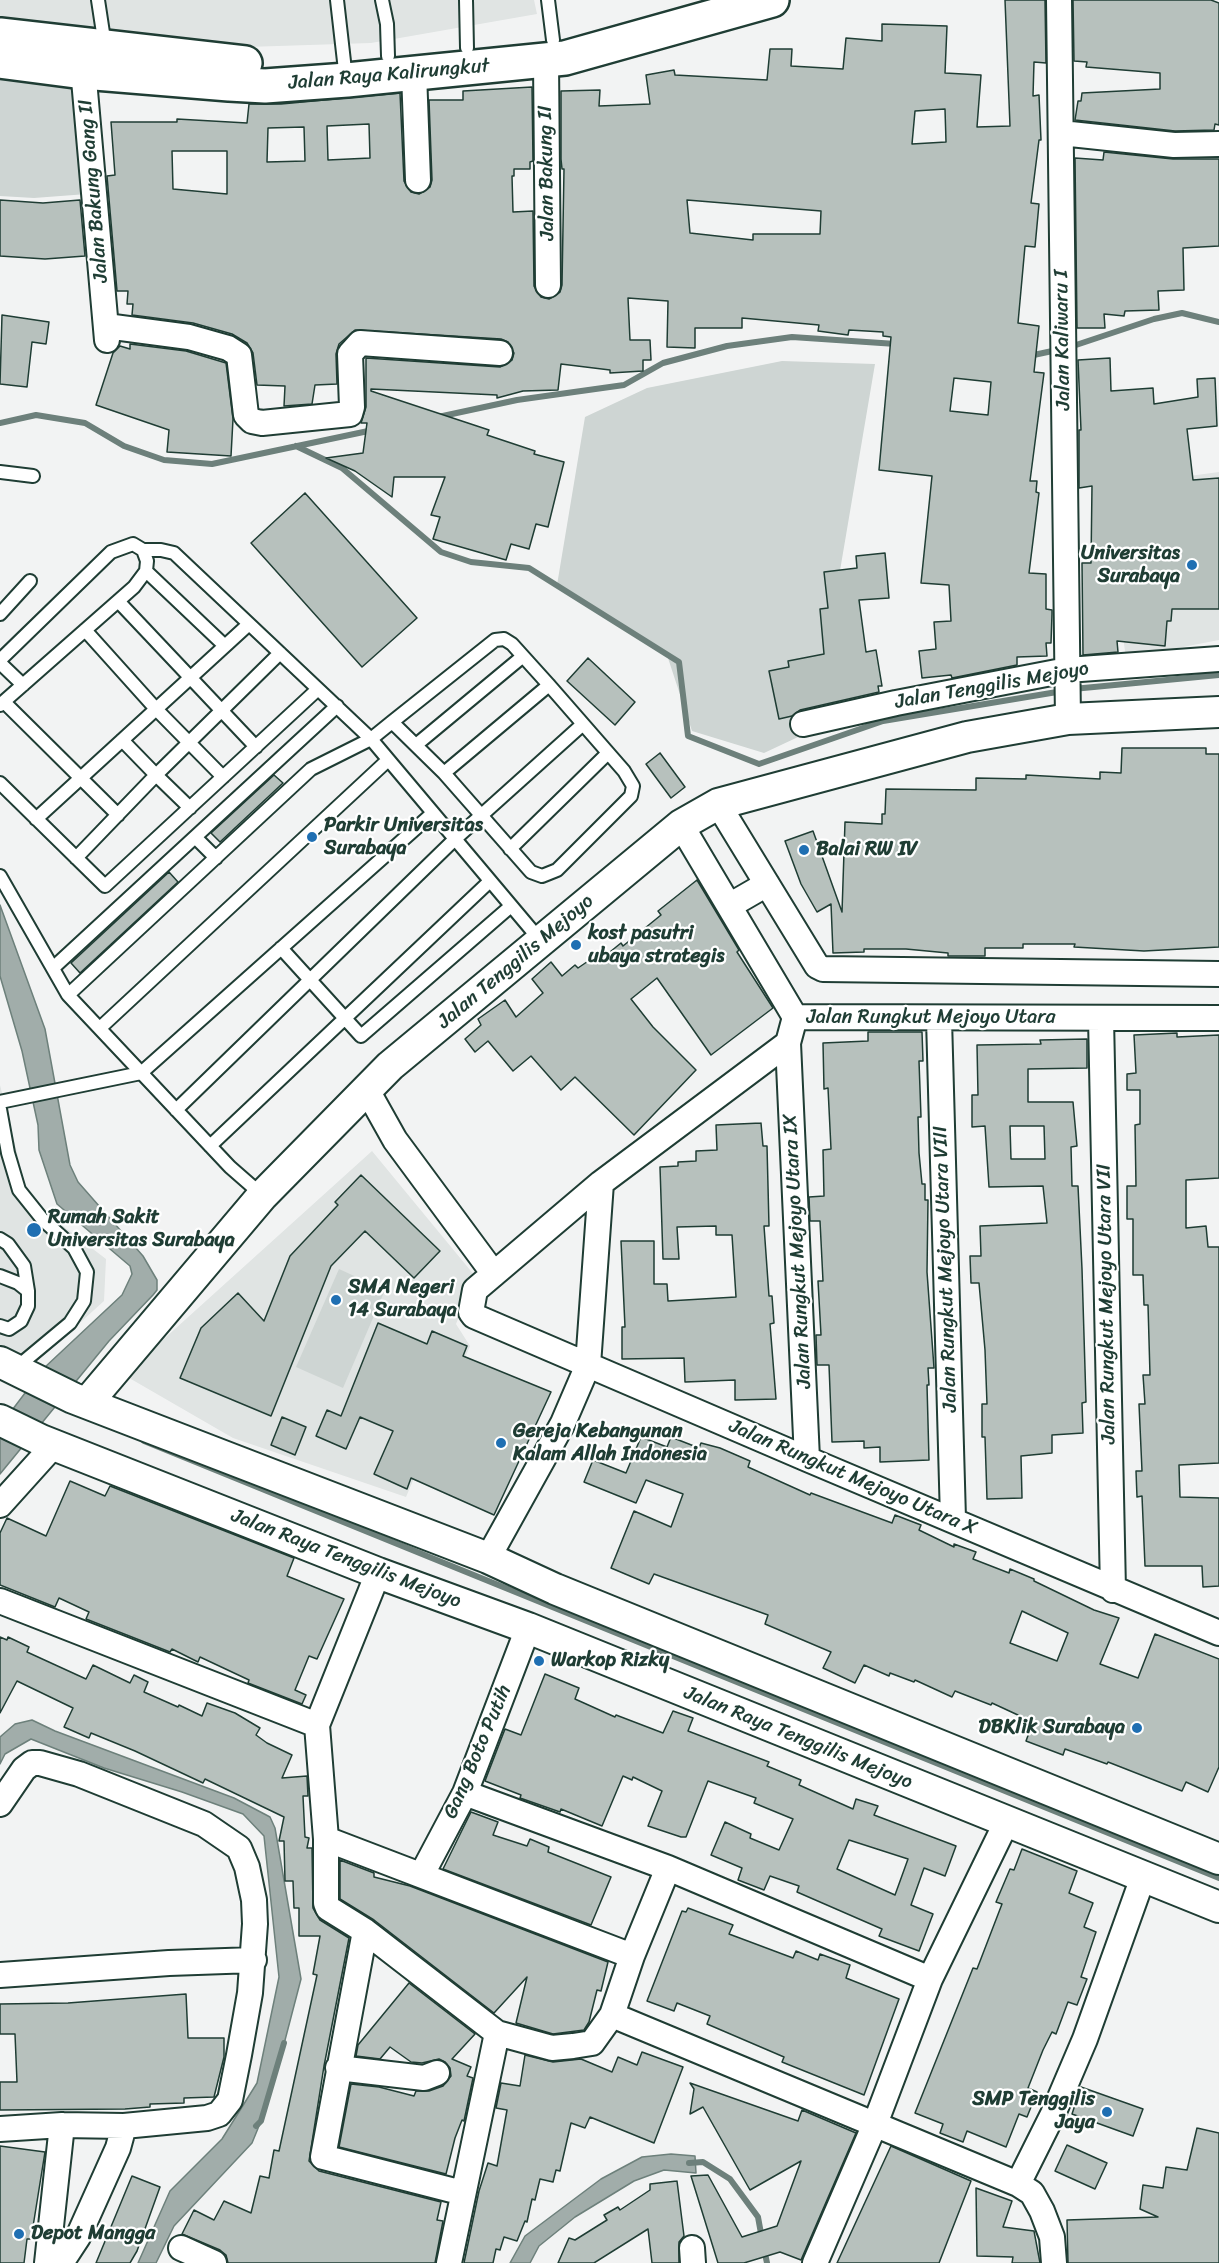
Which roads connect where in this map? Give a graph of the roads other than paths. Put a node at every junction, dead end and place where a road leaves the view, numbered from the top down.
1 (98, 0) edge
2 (337, 0) edge
3 (382, 0) edge
4 (466, 0) edge
5 (548, 0) edge
6 (702, 0) edge
7 (772, 0) edge
8 (1059, 0) edge
9 (0, 35) edge
10 (467, 48) junction
11 (549, 50) junction
12 (94, 59) junction
13 (0, 61) edge
14 (401, 64) junction
15 (346, 70) junction
16 (1060, 133) junction
17 (1219, 144) edge
18 (418, 180) dead end
19 (548, 285) dead end
20 (500, 353) dead end
21 (0, 472) edge
22 (33, 476) dead end
23 (143, 550) junction
24 (146, 571) junction
25 (30, 581) dead end
26 (118, 601) junction
27 (0, 614) edge
28 (249, 624) junction
29 (85, 630) junction
30 (225, 646) junction
31 (279, 653) junction
32 (522, 657) junction
33 (1219, 659) edge
34 (0, 662) edge
35 (1067, 675) junction
36 (190, 678) junction
37 (23, 685) junction
38 (549, 685) junction
39 (318, 689) junction
40 (2, 703) edge
41 (337, 706) junction
42 (156, 709) junction
43 (220, 711) junction
44 (1219, 712) edge
45 (1068, 714) junction
46 (392, 722) junction
47 (583, 724) junction
48 (802, 724) dead end
49 (371, 739) junction
50 (122, 740) junction
51 (189, 742) junction
52 (416, 745) junction
53 (256, 747) junction
54 (608, 753) junction
55 (388, 760) junction
56 (444, 773) junction
57 (156, 775) junction
58 (223, 777) junction
59 (80, 779) junction
60 (0, 783) edge
61 (718, 804) junction
62 (190, 808) junction
63 (433, 813) junction
64 (118, 815) junction
65 (482, 815) junction
66 (36, 819) junction
67 (681, 825) junction
68 (195, 837) junction
69 (455, 839) junction
70 (510, 849) junction
71 (76, 858) junction
72 (216, 858) junction
73 (0, 876) edge
74 (490, 881) junction
75 (767, 884) junction
76 (511, 906) junction
77 (729, 906) junction
78 (541, 941) junction
79 (281, 948) junction
80 (53, 968) junction
81 (1219, 974) edge
82 (309, 980) junction
83 (68, 995) junction
84 (795, 1017) junction
85 (345, 1018) junction
86 (1101, 1018) junction
87 (1219, 1018) edge
88 (939, 1019) junction
89 (100, 1028) junction
90 (788, 1043) junction
91 (141, 1073) junction
92 (367, 1090) junction
93 (0, 1102) edge
94 (0, 1109) edge
95 (176, 1110) junction
96 (210, 1146) junction
97 (602, 1183) junction
98 (262, 1196) junction
99 (0, 1239) edge
100 (494, 1274) junction
101 (0, 1276) edge
102 (28, 1291) junction
103 (0, 1326) edge
104 (588, 1365) junction
105 (8, 1366) edge
106 (80, 1401) junction
107 (0, 1420) edge
108 (48, 1442) junction
109 (807, 1459) junction
110 (0, 1505) edge
111 (953, 1519) junction
112 (488, 1558) junction
113 (378, 1573) junction
114 (1113, 1590) junction
115 (0, 1601) edge
116 (528, 1628) junction
117 (1219, 1633) edge
118 (317, 1725) junction
119 (465, 1793) junction
120 (0, 1804) edge
121 (1007, 1821) junction
122 (326, 1839) junction
123 (1114, 1841) junction
124 (1219, 1859) edge
125 (668, 1868) junction
126 (422, 1874) junction
127 (1143, 1877) junction
128 (1219, 1907) edge
129 (365, 1931) junction
130 (632, 1956) junction
131 (254, 1960) junction
132 (0, 1974) edge
133 (930, 1979) junction
134 (612, 2015) junction
135 (497, 2033) junction
136 (338, 2068) junction
137 (437, 2073) dead end
138 (875, 2124) junction
139 (62, 2125) junction
140 (124, 2126) junction
141 (0, 2129) edge
142 (1018, 2184) junction
143 (464, 2193) junction
144 (181, 2248) dead end
145 (47, 2263) edge
146 (62, 2263) edge
147 (214, 2263) edge
148 (449, 2263) edge
149 (815, 2263) edge
150 (1054, 2263) edge

1 - 12 lane
2 - 15 lane
3 - 14 lane
4 - 10 lane
5 - 11 lane
6 - 11 main road, Jalan Raya Kalirungkut
7 - 11 main road, Jalan Raya Kalirungkut
8 - 16 street, Jalan Kaliwaru I
9 - 12 main road, Jalan Raya Kalirungkut
10 - 11 main road, Jalan Raya Kalirungkut
10 - 14 main road, Jalan Raya Kalirungkut
11 - 14 main road, Jalan Raya Kalirungkut
11 - 19 street, Jalan Bakung II
12 - 13 main road, Jalan Raya Kalirungkut
12 - 15 main road, Jalan Raya Kalirungkut
12 - 20 street, Jalan Bakung Gang II
14 - 15 main road, Jalan Raya Kalirungkut
14 - 18 street
16 - 17 street
16 - 35 street, Jalan Kaliwaru I
21 - 22 lane
23 - 24 lane
23 - 28 lane
23 - 34 lane
24 - 26 lane
24 - 30 lane
25 - 27 lane
26 - 29 lane
26 - 36 lane
28 - 30 lane
28 - 31 lane
29 - 37 lane
29 - 42 lane
30 - 36 lane
31 - 39 lane
31 - 43 lane
32 - 38 lane
32 - 46 lane
32 - 52 lane
33 - 35 street, Jalan Tenggilis Mejoyo
34 - 37 lane
35 - 45 street, Jalan Tenggilis Mejoyo
35 - 48 street, Jalan Tenggilis Mejoyo
36 - 42 lane
36 - 43 lane
37 - 40 lane
38 - 47 lane
38 - 56 lane
39 - 41 lane
39 - 53 lane
40 - 59 lane
41 - 49 lane
41 - 68 lane
42 - 50 lane
42 - 51 lane
43 - 51 lane
43 - 53 lane
44 - 45 street, Jalan Tenggilis Mejoyo
45 - 61 street, Jalan Tenggilis Mejoyo
46 - 49 lane
46 - 52 lane
47 - 54 lane
47 - 65 lane
49 - 55 lane
49 - 72 lane
50 - 57 lane
50 - 59 lane
51 - 57 lane
51 - 58 lane
52 - 56 lane
53 - 58 lane
54 - 70 lane
54 - 70 lane
55 - 63 lane
55 - 89 lane
56 - 65 lane
57 - 62 lane
57 - 64 lane
58 - 62 lane
59 - 64 lane
59 - 66 lane
60 - 66 lane
61 - 67 street, Jalan Tenggilis Mejoyo
61 - 75 street
62 - 71 lane
63 - 69 lane
63 - 79 lane
64 - 71 lane
65 - 69 lane
65 - 70 lane
66 - 71 lane
67 - 77 street, Jalan Rungkut Mejoyo Utara
67 - 78 street, Jalan Tenggilis Mejoyo
68 - 72 lane
68 - 80 lane
69 - 74 lane
69 - 82 lane
72 - 83 lane
73 - 80 lane
74 - 76 lane
74 - 85 lane
75 - 77 street
75 - 81 street
76 - 78 lane
76 - 85 lane
77 - 84 street, Jalan Rungkut Mejoyo Utara
78 - 92 street, Jalan Tenggilis Mejoyo
79 - 82 lane
79 - 91 lane
80 - 83 lane
82 - 85 lane
82 - 95 lane
83 - 89 lane
84 - 88 street, Jalan Rungkut Mejoyo Utara
84 - 90 street
85 - 96 lane
86 - 87 street, Jalan Rungkut Mejoyo Utara
86 - 88 street, Jalan Rungkut Mejoyo Utara
86 - 114 street, Jalan Rungkut Mejoyo Utara VII
88 - 111 street, Jalan Rungkut Mejoyo Utara VIII
89 - 91 lane
90 - 97 street
90 - 109 street, Jalan Rungkut Mejoyo Utara IX
91 - 93 lane
91 - 95 lane
92 - 98 street, Jalan Tenggilis Mejoyo
92 - 100 street
94 - 105 lane
95 - 96 lane
96 - 98 lane
97 - 100 street
97 - 104 street
98 - 106 street, Jalan Tenggilis Mejoyo
99 - 102 lane
100 - 104 street, Jalan Rungkut Mejoyo Utara X
101 - 102 lane
102 - 103 lane
104 - 109 street, Jalan Rungkut Mejoyo Utara X
104 - 112 street
105 - 106 street, Jalan Raya Tenggilis Mejoyo
106 - 112 street, Jalan Raya Tenggilis Mejoyo
107 - 108 street, Jalan Raya Tenggilis Mejoyo
108 - 110 street
108 - 113 street, Jalan Raya Tenggilis Mejoyo
109 - 111 street, Jalan Rungkut Mejoyo Utara X
111 - 114 street, Jalan Rungkut Mejoyo Utara X
112 - 123 street, Jalan Raya Tenggilis Mejoyo
113 - 116 street, Jalan Raya Tenggilis Mejoyo
113 - 118 street
114 - 117 street, Jalan Rungkut Mejoyo Utara X
115 - 118 street
116 - 119 street, Gang Boto Putih
116 - 121 street, Jalan Raya Tenggilis Mejoyo
118 - 122 street
119 - 125 street
119 - 126 street, Gang Boto Putih
120 - 131 street
121 - 123 street, Jalan Raya Tenggilis Mejoyo
121 - 133 street
122 - 126 street
122 - 129 street
123 - 124 street, Jalan Raya Tenggilis Mejoyo
123 - 127 street, Jalan Raya Tenggilis Mejoyo
125 - 130 street
125 - 133 street
126 - 130 street
127 - 128 street, Jalan Raya Tenggilis Mejoyo
127 - 142 street
129 - 135 street
129 - 136 street
130 - 134 street
131 - 132 street
131 - 140 street
133 - 138 street
134 - 135 street
134 - 138 street
135 - 143 street
136 - 137 street
136 - 143 street
138 - 142 street
138 - 149 street
139 - 140 street
139 - 141 street
139 - 145 street
140 - 146 street
142 - 150 street
143 - 148 street
144 - 147 street

